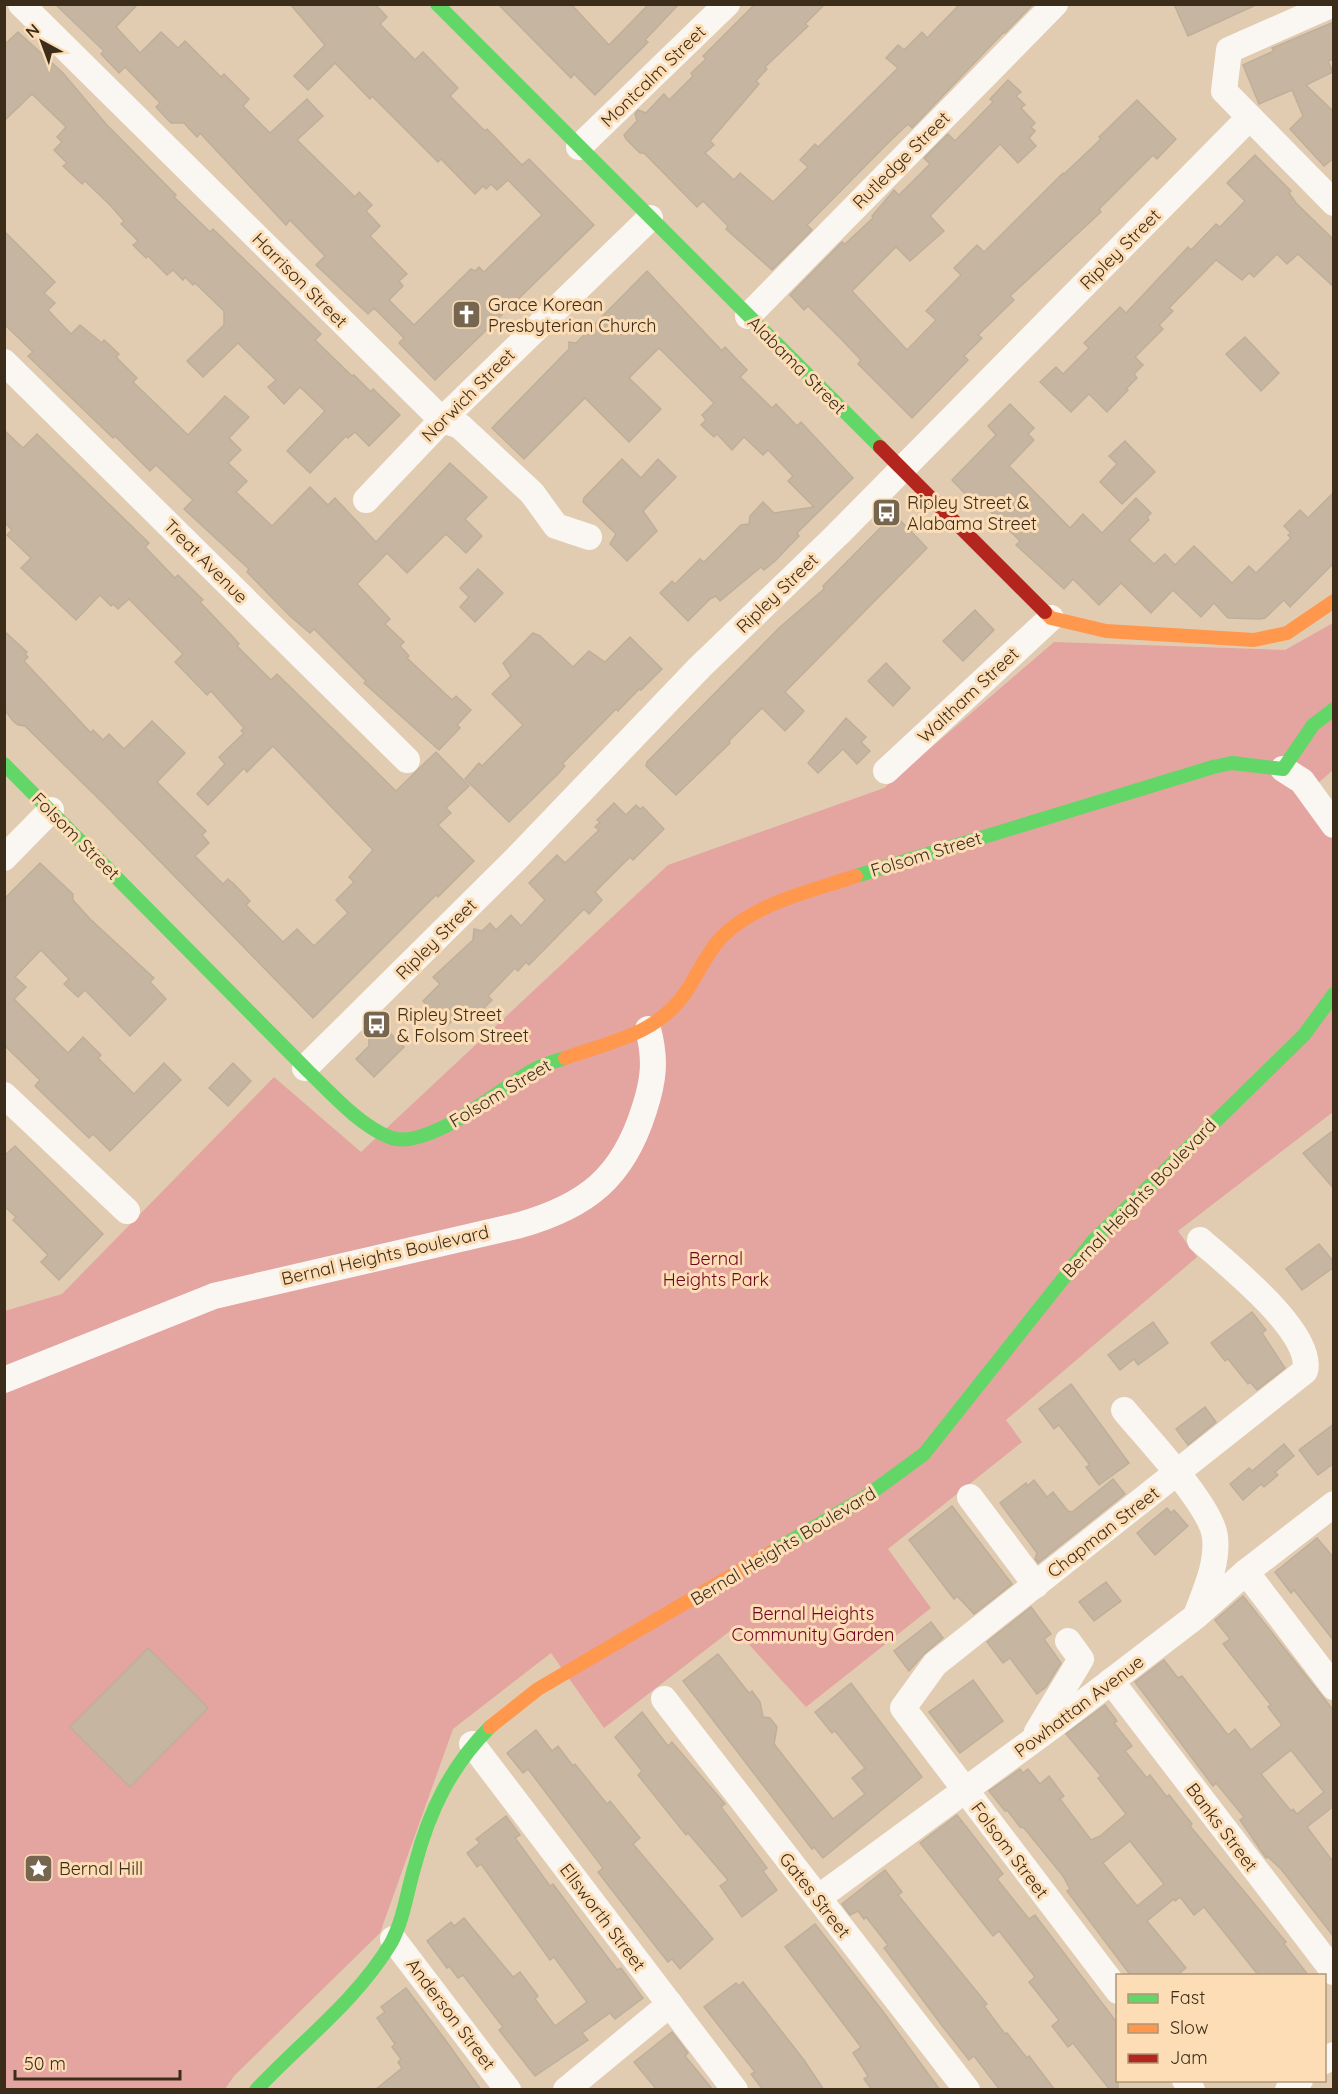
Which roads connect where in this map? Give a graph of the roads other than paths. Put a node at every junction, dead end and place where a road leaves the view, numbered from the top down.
1 (13, 4) edge
2 (21, 4) edge
3 (437, 4) edge
4 (727, 4) edge
5 (1054, 4) edge
6 (1333, 4) edge
7 (4, 13) edge
8 (1249, 118) junction
9 (579, 147) junction
10 (1334, 203) edge
11 (650, 218) junction
12 (748, 316) junction
13 (4, 362) edge
14 (442, 420) junction
15 (902, 470) junction
16 (366, 500) dead end
17 (589, 537) dead end
18 (1334, 601) edge
19 (1051, 618) junction
20 (1334, 709) edge
21 (407, 760) dead end
22 (4, 764) edge
23 (1283, 769) junction
24 (886, 771) dead end
25 (51, 810) junction
26 (1334, 825) edge
27 (4, 858) edge
28 (1334, 994) edge
29 (648, 1029) junction
30 (305, 1068) junction
31 (4, 1095) edge
32 (127, 1211) dead end
33 (1200, 1240) dead end
34 (4, 1380) edge
35 (1124, 1410) dead end
36 (1176, 1474) junction
37 (970, 1497) dead end
38 (1334, 1504) edge
39 (1246, 1572) junction
40 (1036, 1585) junction
41 (1196, 1617) junction
42 (1068, 1641) dead end
43 (1111, 1682) junction
44 (1334, 1687) edge
45 (664, 1700) dead end
46 (903, 1708) joint
47 (1030, 1743) junction
48 (472, 1744) junction
49 (967, 1791) junction
50 (818, 1898) junction
51 (393, 1939) junction
52 (1334, 1972) edge
53 (1116, 1988) edge
54 (670, 2004) junction
55 (255, 2090) edge
56 (508, 2090) edge
57 (566, 2090) edge
58 (735, 2090) edge
59 (967, 2090) edge

1 - 7 street
2 - 14 street, Harrison Street
3 - 9 street, Alabama Street
4 - 9 street, Montcalm Street
5 - 12 street, Rutledge Street
6 - 8 street
8 - 10 street
8 - 15 street, Ripley Street
9 - 11 street, Alabama Street
11 - 12 street, Alabama Street
11 - 14 street, Norwich Street
12 - 15 street, Alabama Street
13 - 21 street, Treat Avenue
14 - 16 street, Norwich Street
14 - 17 street, Harrison Street
15 - 19 street, Alabama Street
15 - 30 street, Ripley Street
18 - 19 street
19 - 24 street, Waltham Street
20 - 23 street
22 - 25 street, Folsom Street
23 - 26 street
23 - 29 street, Folsom Street
25 - 27 street
25 - 30 street, Folsom Street
28 - 48 street, Bernal Heights Boulevard
29 - 30 street, Folsom Street
29 - 34 street, Bernal Heights Boulevard
31 - 32 street
33 - 36 street, Chapman Street
35 - 36 street
36 - 40 street, Chapman Street
36 - 41 street
37 - 40 street
38 - 39 street, Powhattan Avenue
39 - 41 street, Powhattan Avenue
39 - 44 street
40 - 46 street, Chapman Street
41 - 43 street, Powhattan Avenue
42 - 47 street
43 - 47 street, Powhattan Avenue
43 - 52 street, Banks Street
45 - 50 street, Gates Street
46 - 49 street, Folsom Street
47 - 49 street, Powhattan Avenue
48 - 51 street, Bernal Heights Boulevard
48 - 54 street, Ellsworth Street
49 - 50 street, Powhattan Avenue
49 - 53 street, Folsom Street
50 - 59 street, Gates Street
51 - 55 street, Bernal Heights Boulevard
51 - 56 street, Anderson Street
54 - 57 street
54 - 58 street, Ellsworth Street

